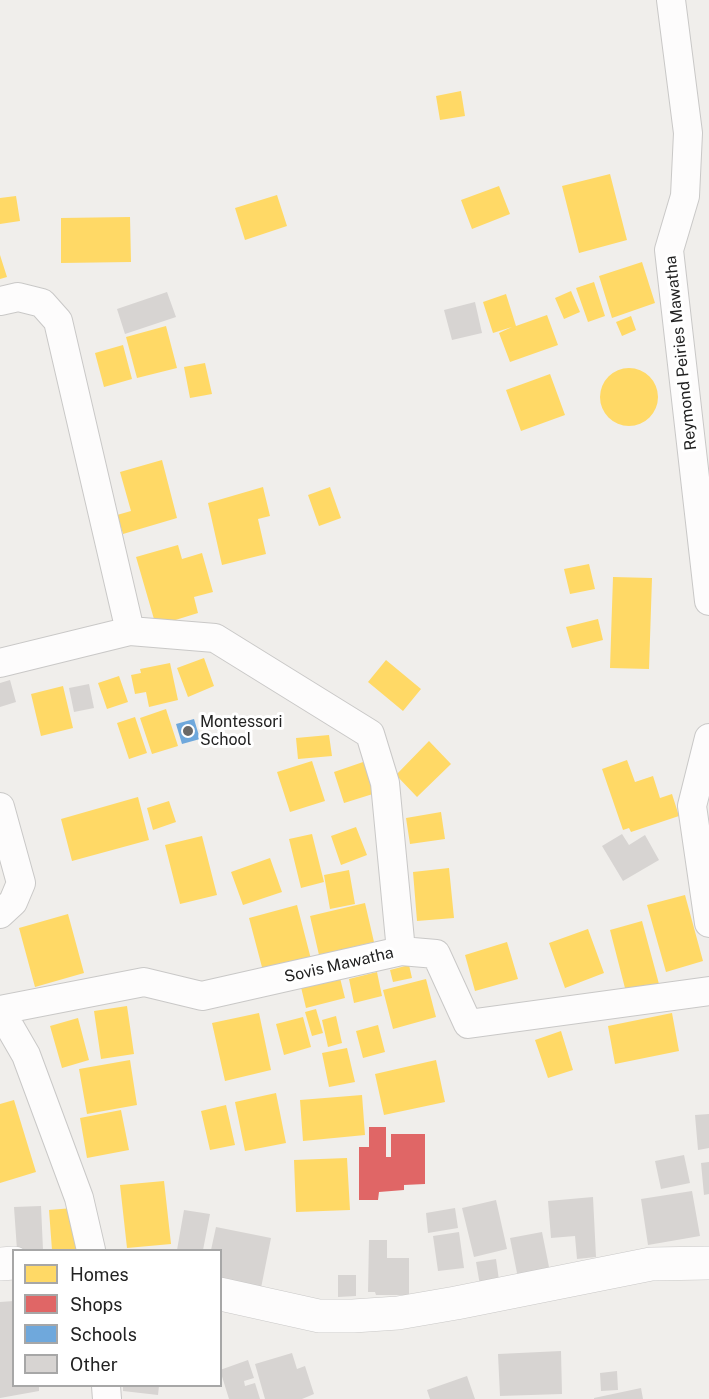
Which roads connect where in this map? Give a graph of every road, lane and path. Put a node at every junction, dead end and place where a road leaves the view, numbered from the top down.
1 (671, 0) edge
2 (0, 301) edge
3 (709, 601) edge
4 (130, 631) junction
5 (0, 663) edge
6 (709, 738) edge
7 (0, 807) edge
8 (0, 914) edge
9 (709, 923) edge
10 (400, 951) junction
11 (709, 991) edge
12 (0, 1010) edge
13 (91, 1249) edge
14 (709, 1263) edge
15 (222, 1294) edge

1 - 3 street, Reymond Peiries Mawatha
2 - 4 street
4 - 5 street
4 - 10 street
6 - 9 street
7 - 8 street
10 - 11 street, Sovis Mawatha
10 - 12 street, Sovis Mawatha
12 - 13 street, Sovis Mawatha
14 - 15 street

